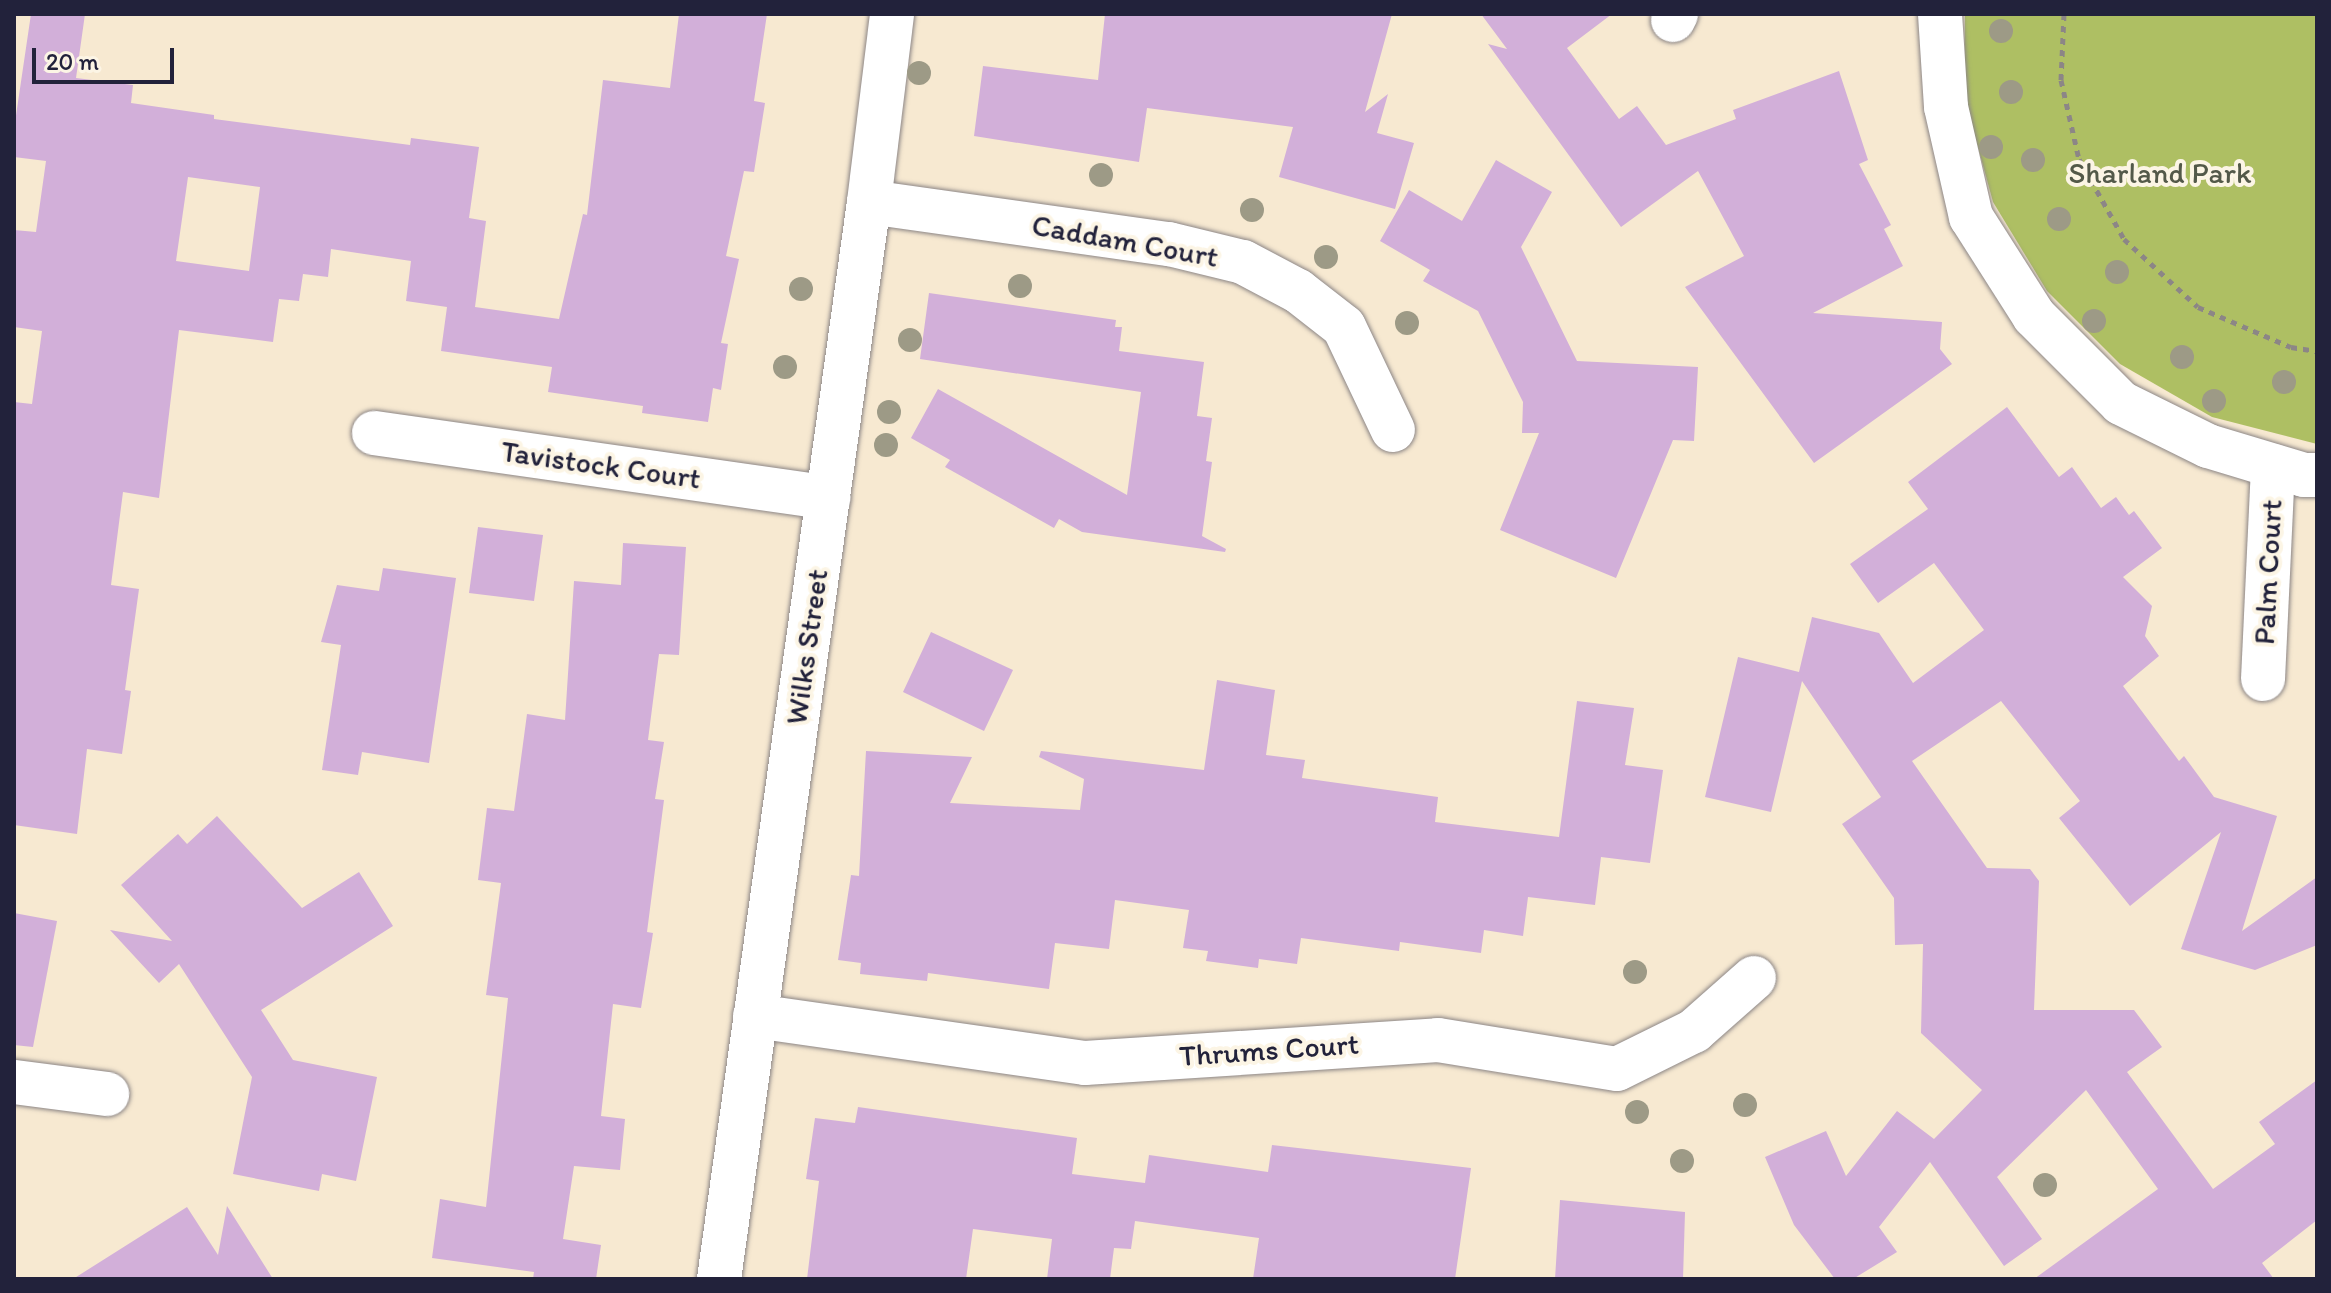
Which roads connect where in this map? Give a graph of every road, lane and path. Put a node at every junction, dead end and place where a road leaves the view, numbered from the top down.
1 (892, 14) edge
2 (1940, 14) edge
3 (2064, 14) edge
4 (869, 202) junction
5 (2317, 351) edge
6 (1393, 430) dead end
7 (374, 433) dead end
8 (2273, 466) junction
9 (2317, 475) edge
10 (828, 498) junction
11 (2263, 679) dead end
12 (1754, 978) dead end
13 (755, 1016) junction
14 (14, 1082) edge
15 (107, 1094) dead end
16 (719, 1279) edge

1 - 4 street, Wilks Street
2 - 8 street
3 - 5 path
4 - 6 street, Caddam Court
4 - 10 street, Wilks Street
7 - 10 street, Tavistock Court
8 - 9 street
8 - 11 street, Palm Court
10 - 13 street, Wilks Street
12 - 13 street, Thrums Court
13 - 16 street, Wilks Street
14 - 15 street

